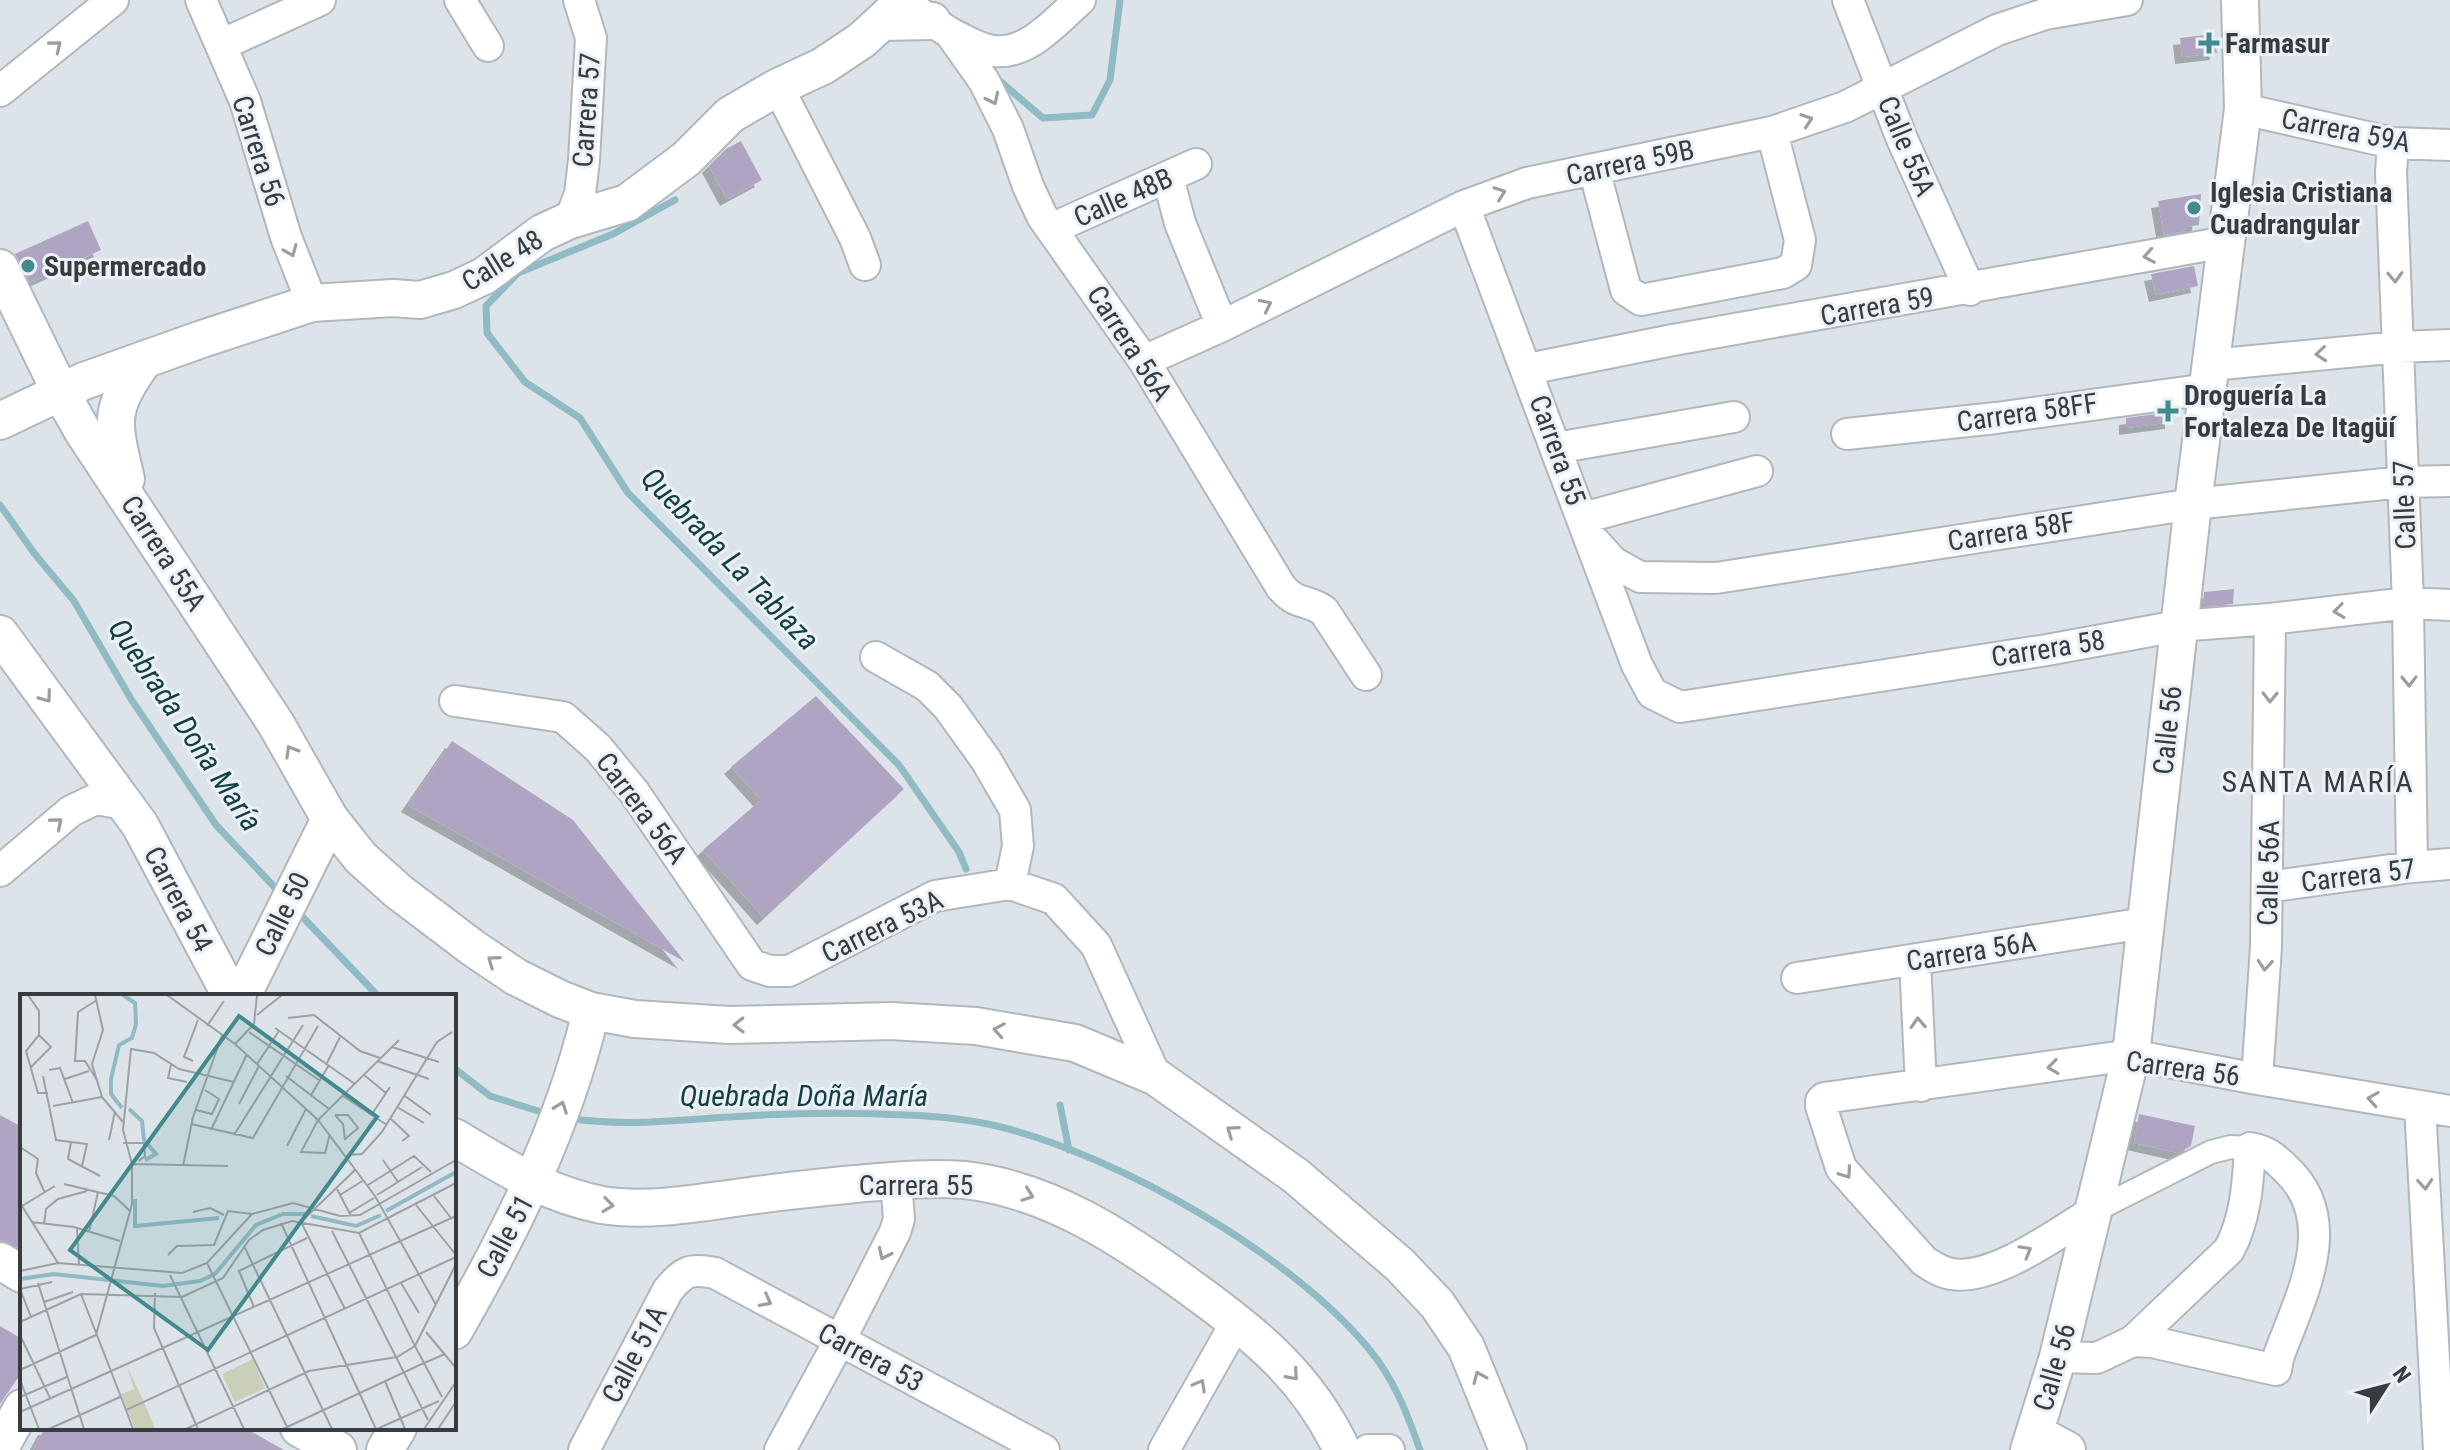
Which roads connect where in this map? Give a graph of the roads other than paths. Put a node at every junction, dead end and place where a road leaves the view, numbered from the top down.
1 (113, 0) edge
2 (201, 0) edge
3 (320, 0) edge
4 (460, 0) edge
5 (579, 0) edge
6 (1080, 0) edge
7 (1848, 0) edge
8 (2127, 0) edge
9 (2240, 0) edge
10 (915, 16) edge
11 (221, 45) junction
12 (488, 46) dead end
13 (778, 87) junction
14 (1882, 88) junction
15 (0, 91) edge
16 (2243, 109) junction
17 (1772, 132) junction
18 (2393, 143) junction
19 (2450, 145) edge
20 (1196, 164) dead end
21 (1594, 169) junction
22 (1168, 177) junction
23 (1464, 206) junction
24 (570, 220) junction
25 (1051, 229) junction
26 (2226, 242) junction
27 (865, 265) dead end
28 (0, 268) edge
29 (1970, 290) junction
30 (312, 303) junction
31 (1222, 326) junction
32 (2450, 345) edge
33 (2399, 347) junction
34 (145, 359) junction
35 (1144, 361) junction
36 (1528, 369) junction
37 (2209, 377) junction
38 (60, 391) junction
39 (1734, 417) dead end
40 (0, 421) edge
41 (1847, 434) dead end
42 (1556, 448) junction
43 (1757, 471) dead end
44 (2450, 481) edge
45 (2403, 482) junction
46 (2193, 504) junction
47 (132, 505) junction
48 (1586, 526) junction
49 (2408, 603) junction
50 (2450, 605) edge
51 (2270, 619) junction
52 (2178, 626) junction
53 (0, 634) edge
54 (876, 657) dead end
55 (1366, 675) dead end
56 (1652, 693) joint
57 (455, 701) dead end
58 (124, 804) junction
59 (326, 825) junction
60 (2450, 864) edge
61 (2412, 867) junction
62 (0, 871) edge
63 (1010, 884) junction
64 (2267, 887) junction
65 (2145, 923) junction
66 (1915, 960) junction
67 (789, 971) joint
68 (1797, 978) dead end
69 (239, 994) edge
70 (587, 1027) junction
71 (2131, 1055) junction
72 (1156, 1077) junction
73 (2257, 1079) junction
74 (1921, 1086) junction
75 (2420, 1106) junction
76 (2450, 1111) edge
77 (456, 1138) edge
78 (2250, 1148) junction
79 (536, 1177) junction
80 (896, 1180) junction
81 (2094, 1211) junction
82 (0, 1261) edge
83 (696, 1269) joint
84 (20, 1273) edge
85 (1237, 1321) junction
86 (456, 1327) edge
87 (840, 1340) junction
88 (2133, 1341) junction
89 (2058, 1357) junction
90 (2444, 1398) edge
91 (20, 1412) edge
92 (303, 1430) edge
93 (397, 1430) edge
94 (2032, 1441) edge
95 (0, 1448) edge
96 (1380, 1449) edge
97 (338, 1450) edge
98 (385, 1450) edge
99 (584, 1450) edge
100 (780, 1450) edge
101 (1044, 1450) edge
102 (1164, 1450) edge
103 (1342, 1450) edge
104 (1368, 1450) edge
105 (1389, 1450) edge
106 (1508, 1450) edge
107 (2067, 1450) edge
108 (2439, 1450) edge

15 -> 1 street
2 - 11 street, Carrera 56
3 - 11 street
4 - 12 street
5 - 24 street, Carrera 57
6 - 10 street
7 - 14 street, Calle 55A
8 - 14 street, Carrera 59B
9 - 16 street, Calle 56
10 - 13 street, Calle 48
10 -> 25 street, Carrera 56A
11 -> 30 street, Carrera 56
13 - 24 street, Calle 48
13 - 27 street
17 -> 14 street, Carrera 59B
14 - 29 street, Calle 55A
16 - 18 street, Carrera 59A
16 - 26 street, Calle 56
17 - 21 street, Carrera 59B
17 - 21 street
18 - 19 street, Carrera 59A
18 -> 33 street, Calle 57
20 - 22 street, Calle 48B
23 -> 21 street, Carrera 59B
22 - 25 street, Calle 48B
22 - 31 street
31 -> 23 street, Carrera 59B
23 - 36 street, Carrera 55
24 - 30 street, Calle 48
25 - 35 street, Carrera 56A
26 -> 29 street, Carrera 59
26 - 37 street, Calle 56
28 - 38 street, Carrera 55A
29 - 36 street, Carrera 59
30 - 34 street, Calle 48
31 - 35 street, Carrera 59B
32 - 33 street, Carrera 58FF
33 -> 37 street, Carrera 58FF
33 - 45 street, Calle 57
34 - 38 street, Calle 48
34 - 47 street
35 - 55 street, Carrera 56A
36 - 42 street, Carrera 55
37 - 41 street, Carrera 58FF
37 - 46 street, Calle 56
38 - 40 street, Calle 48
38 - 47 street, Carrera 55A
39 - 42 street
42 - 48 street, Carrera 55
43 - 48 street
44 - 45 street, Carrera 58F
45 - 46 street, Carrera 58F
45 - 49 street, Calle 57
46 - 48 street, Carrera 58F
46 - 52 street, Calle 56
59 -> 47 street, Carrera 55A
48 - 56 street, Carrera 55
49 - 50 street, Carrera 58
49 -> 51 street, Carrera 58
49 -> 61 street, Calle 57
51 - 52 street, Carrera 58
51 -> 64 street, Calle 56A
52 - 56 street, Carrera 58
52 - 65 street, Calle 56
53 -> 58 street, Carrera 54
54 - 63 street
57 - 67 street, Carrera 56A
62 -> 58 street
58 - 69 street, Carrera 54
59 - 69 street, Calle 50
70 -> 59 street, Carrera 55A
60 - 61 street, Carrera 57
61 - 64 street, Carrera 57
63 - 67 street, Carrera 53A
63 - 72 street, Carrera 53A
64 -> 73 street, Calle 56A
65 - 66 street, Carrera 56A
65 - 71 street, Calle 56
66 - 68 street, Carrera 56A
74 -> 66 street
72 -> 70 street, Carrera 55A
79 -> 70 street, Calle 51
71 - 73 street, Carrera 56
71 -> 74 street, Carrera 56
71 - 81 street, Calle 56
106 -> 72 street, Carrera 55A
75 -> 73 street, Carrera 56
74 -> 81 street, Carrera 56
75 - 76 street, Carrera 56
75 -> 90 street
77 - 79 street, Carrera 55
78 - 81 street
78 - 88 street
78 - 88 street
79 -> 80 street, Carrera 55
79 - 86 street, Calle 51
80 -> 85 street, Carrera 55
80 -> 87 street
81 - 89 street, Calle 56
82 - 84 street
83 -> 87 street, Carrera 53
83 - 99 street, Calle 51A
102 -> 85 street
85 -> 103 street, Carrera 55
87 - 100 street
87 - 101 street, Carrera 53
88 - 89 street
89 - 94 street, Calle 56
90 - 108 street
91 - 95 street
92 - 97 street
93 - 98 street
94 - 107 street
96 - 104 street
96 - 105 street

